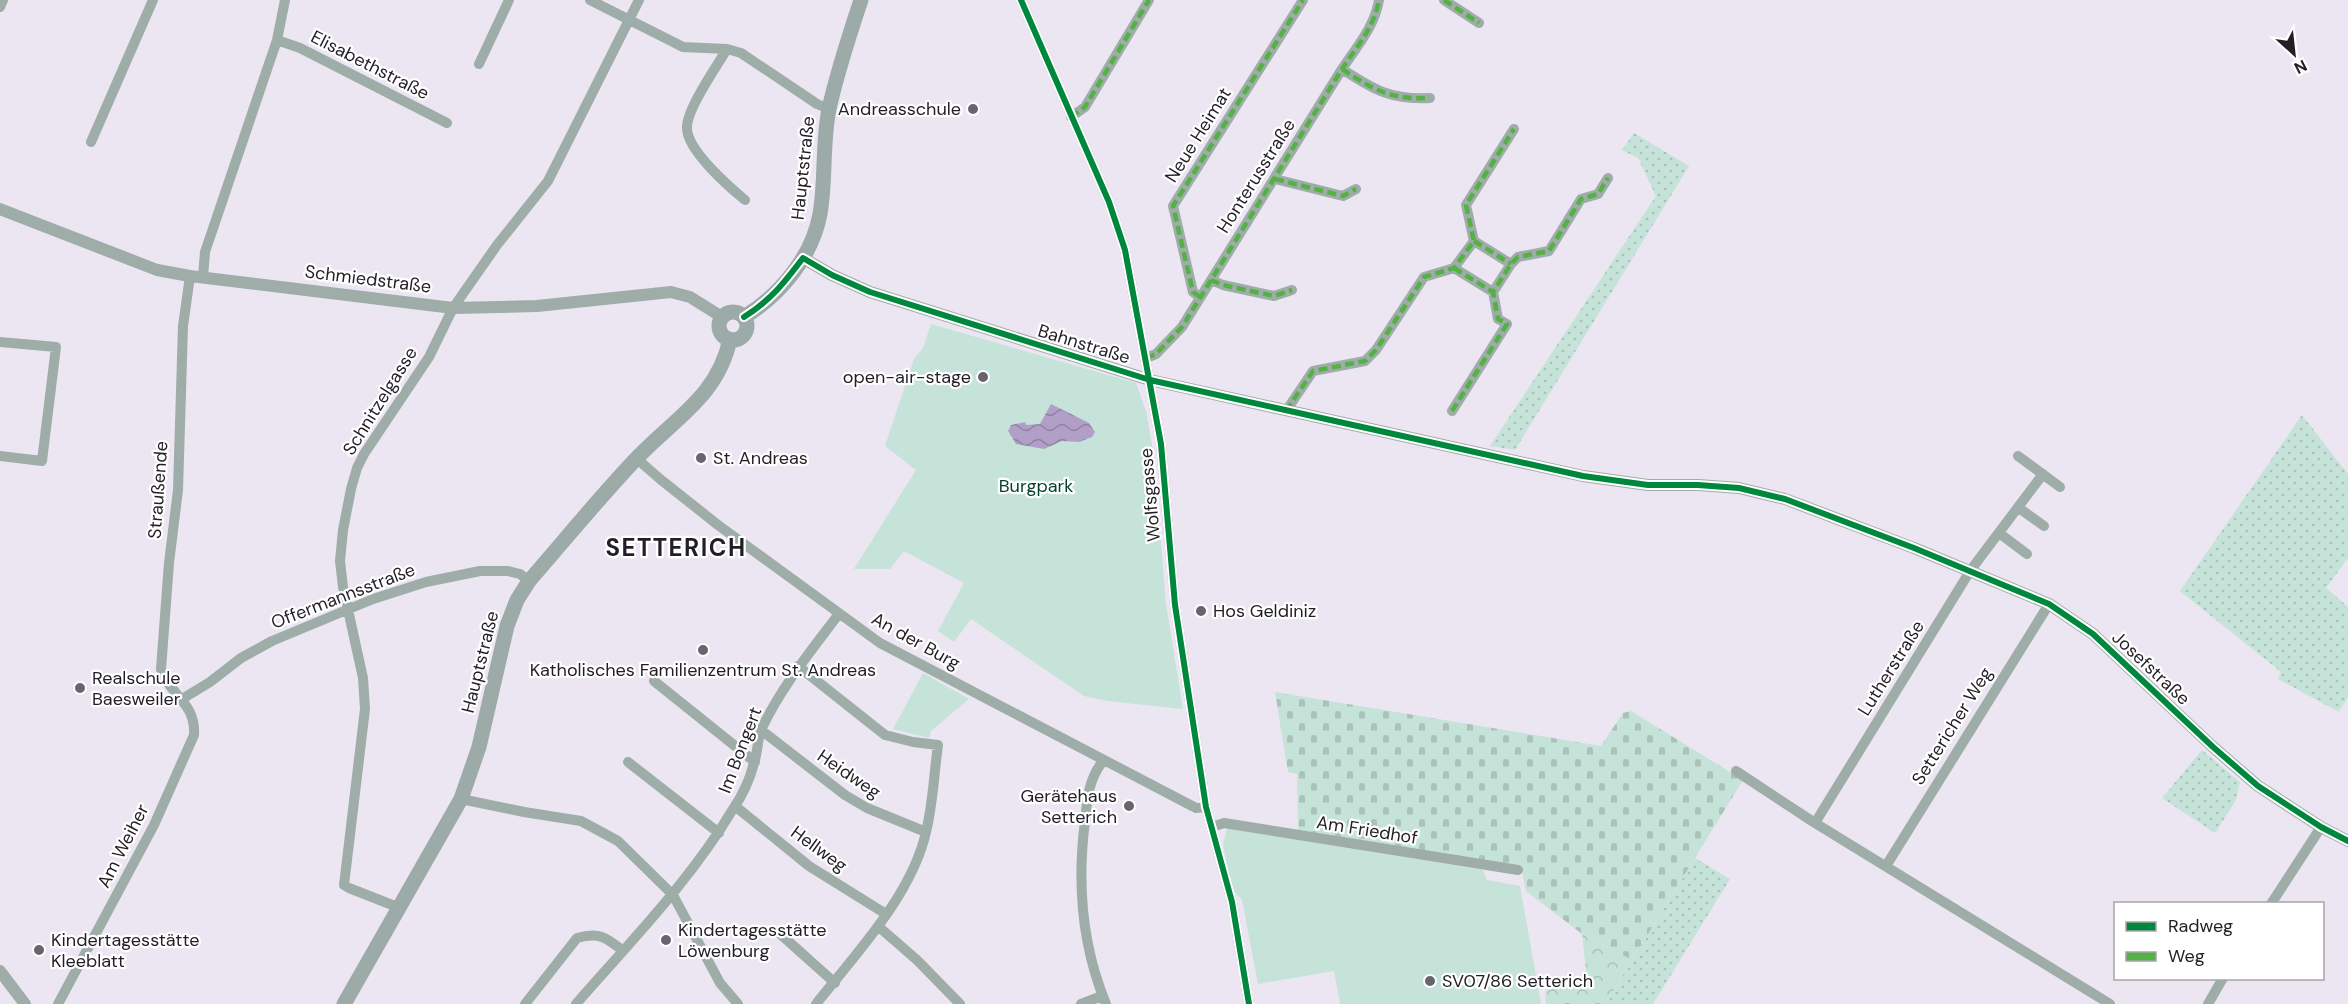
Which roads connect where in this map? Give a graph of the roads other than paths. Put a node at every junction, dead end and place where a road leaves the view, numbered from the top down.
1 (3, 0) edge
2 (153, 0) edge
3 (285, 0) edge
4 (509, 0) edge
5 (590, 0) edge
6 (639, 0) edge
7 (861, 0) edge
8 (1021, 0) edge
9 (1149, 0) edge
10 (1303, 0) edge
11 (1379, 0) edge
12 (1444, 0) edge
13 (0, 7) edge
14 (629, 20) junction
15 (1479, 23) dead end
16 (277, 40) junction
17 (727, 49) junction
18 (479, 64) dead end
19 (1342, 69) junction
20 (1430, 98) dead end
21 (829, 109) junction
22 (1071, 117) junction
23 (447, 123) dead end
24 (1514, 129) dead end
25 (91, 142) dead end
26 (1608, 178) dead end
27 (1275, 179) junction
28 (1356, 189) dead end
29 (745, 200) dead end
30 (0, 211) edge
31 (1474, 241) junction
32 (803, 258) junction
33 (1511, 264) junction
34 (1454, 268) junction
35 (197, 277) junction
36 (1211, 280) junction
37 (1292, 290) dead end
38 (1493, 292) junction
39 (1200, 297) junction
40 (453, 308) junction
41 (722, 317) junction
42 (744, 317) junction
43 (730, 339) junction
44 (0, 342) edge
45 (1146, 358) junction
46 (1150, 380) junction
47 (1286, 411) junction
48 (1452, 411) dead end
49 (0, 456) edge
50 (2018, 456) dead end
51 (636, 458) junction
52 (2043, 474) junction
53 (2060, 486) dead end
54 (2019, 508) junction
55 (2044, 526) dead end
56 (1999, 533) junction
57 (1914, 548) joint
58 (2027, 554) dead end
59 (1970, 571) junction
60 (529, 581) junction
61 (2049, 604) junction
62 (348, 608) junction
63 (838, 615) junction
64 (798, 666) junction
65 (654, 681) dead end
66 (182, 699) junction
67 (761, 730) junction
68 (1103, 760) junction
69 (628, 762) dead end
70 (755, 762) junction
71 (1736, 771) dead end
72 (461, 799) junction
73 (735, 806) junction
74 (1206, 807) junction
75 (1815, 823) junction
76 (1212, 827) junction
77 (2321, 827) junction
78 (926, 832) junction
79 (718, 833) junction
80 (2348, 841) edge
81 (1886, 866) junction
82 (1518, 870) dead end
83 (673, 895) junction
84 (2272, 902) edge
85 (400, 908) junction
86 (886, 914) junction
87 (879, 927) junction
88 (778, 932) dead end
89 (623, 951) junction
90 (0, 971) edge
91 (2222, 980) edge
92 (834, 983) junction
93 (1104, 1000) edge
94 (25, 1004) edge
95 (58, 1004) edge
96 (344, 1004) edge
97 (525, 1004) edge
98 (576, 1004) edge
99 (738, 1004) edge
100 (816, 1004) edge
101 (960, 1004) edge
102 (1082, 1004) edge
103 (1249, 1004) edge
104 (2110, 1004) edge
105 (2208, 1004) edge

1 - 13 street
2 - 25 street
3 - 16 street, Straußende
4 - 18 street
5 - 14 street
6 - 14 street, Schnitzelgasse
7 - 21 main road, Hauptstraße
8 - 22 street, Wolfsgasse
9 - 22 street
10 - 39 street, Neue Heimat
11 - 19 street, Honterusstraße
12 - 15 street
14 - 17 street
14 - 40 street, Schnitzelgasse
16 - 23 street, Elisabethstraße
16 - 35 street, Straußende
17 - 21 street
17 - 29 street
19 - 20 street
19 - 27 street, Honterusstraße
21 - 32 main road, Hauptstraße
22 - 45 street, Wolfsgasse
24 - 31 street
26 - 33 street
27 - 28 street
27 - 36 street, Honterusstraße
30 - 35 street, Schmiedstraße
31 - 33 street
31 - 34 street
32 - 42 main road, Hauptstraße
32 - 46 street, Bahnstraße
33 - 38 street
34 - 38 street
34 - 47 street
35 - 40 street, Schmiedstraße
35 - 66 street, Straußende
36 - 37 street
36 - 39 street, Honterusstraße
38 - 48 street
39 - 45 street, Honterusstraße
40 - 41 street, Schmiedstraße
40 - 62 street, Schnitzelgasse
41 - 42 main road
41 - 43 main road
42 - 43 main road
43 - 51 main road, Hauptstraße
44 - 49 street
45 - 46 street, Wolfsgasse
46 - 47 street, Bahnstraße
46 - 74 street, Wolfsgasse
47 - 57 street, Bahnstraße
50 - 52 street
51 - 60 main road, Hauptstraße
51 - 63 street, An der Burg
52 - 53 street
52 - 54 street, Lutherstraße
54 - 55 street
54 - 56 street, Lutherstraße
56 - 58 street
56 - 59 street, Lutherstraße
57 - 59 street, Josefstraße
59 - 61 street, Josefstraße
59 - 75 street, Lutherstraße
60 - 62 street, Offermannsstraße
60 - 72 main road, Hauptstraße
61 - 77 street, Josefstraße
61 - 81 street, Settericher Weg
62 - 66 street, Offermannsstraße
62 - 85 street, Schnitzelgasse
63 - 64 street, Im Bongert
63 - 68 street, An der Burg
64 - 67 street, Im Bongert
64 - 78 street
65 - 70 street
66 - 95 street, Am Weiher
67 - 70 street, Im Bongert
67 - 78 street, Heidweg
68 - 74 street, An der Burg
68 - 93 street
69 - 79 street
70 - 73 street, Im Bongert
71 - 75 street
72 - 83 street
72 - 85 main road, Hauptstraße
73 - 79 street, Im Bongert
73 - 86 street, Hellweg
74 - 76 street, Wolfsgasse
75 - 81 street
76 - 82 street, Am Friedhof
76 - 103 street, Wolfsgasse
77 - 80 street, Josefstraße
77 - 84 street
78 - 86 street
79 - 83 street, Im Bongert
81 - 104 street
83 - 89 street, Im Bongert
83 - 99 street
85 - 96 main road, Hauptstraße
86 - 87 street
87 - 92 street
87 - 101 street
88 - 92 street
89 - 97 street
89 - 98 street, Im Bongert
90 - 94 street
91 - 105 street
92 - 100 street
93 - 102 street

